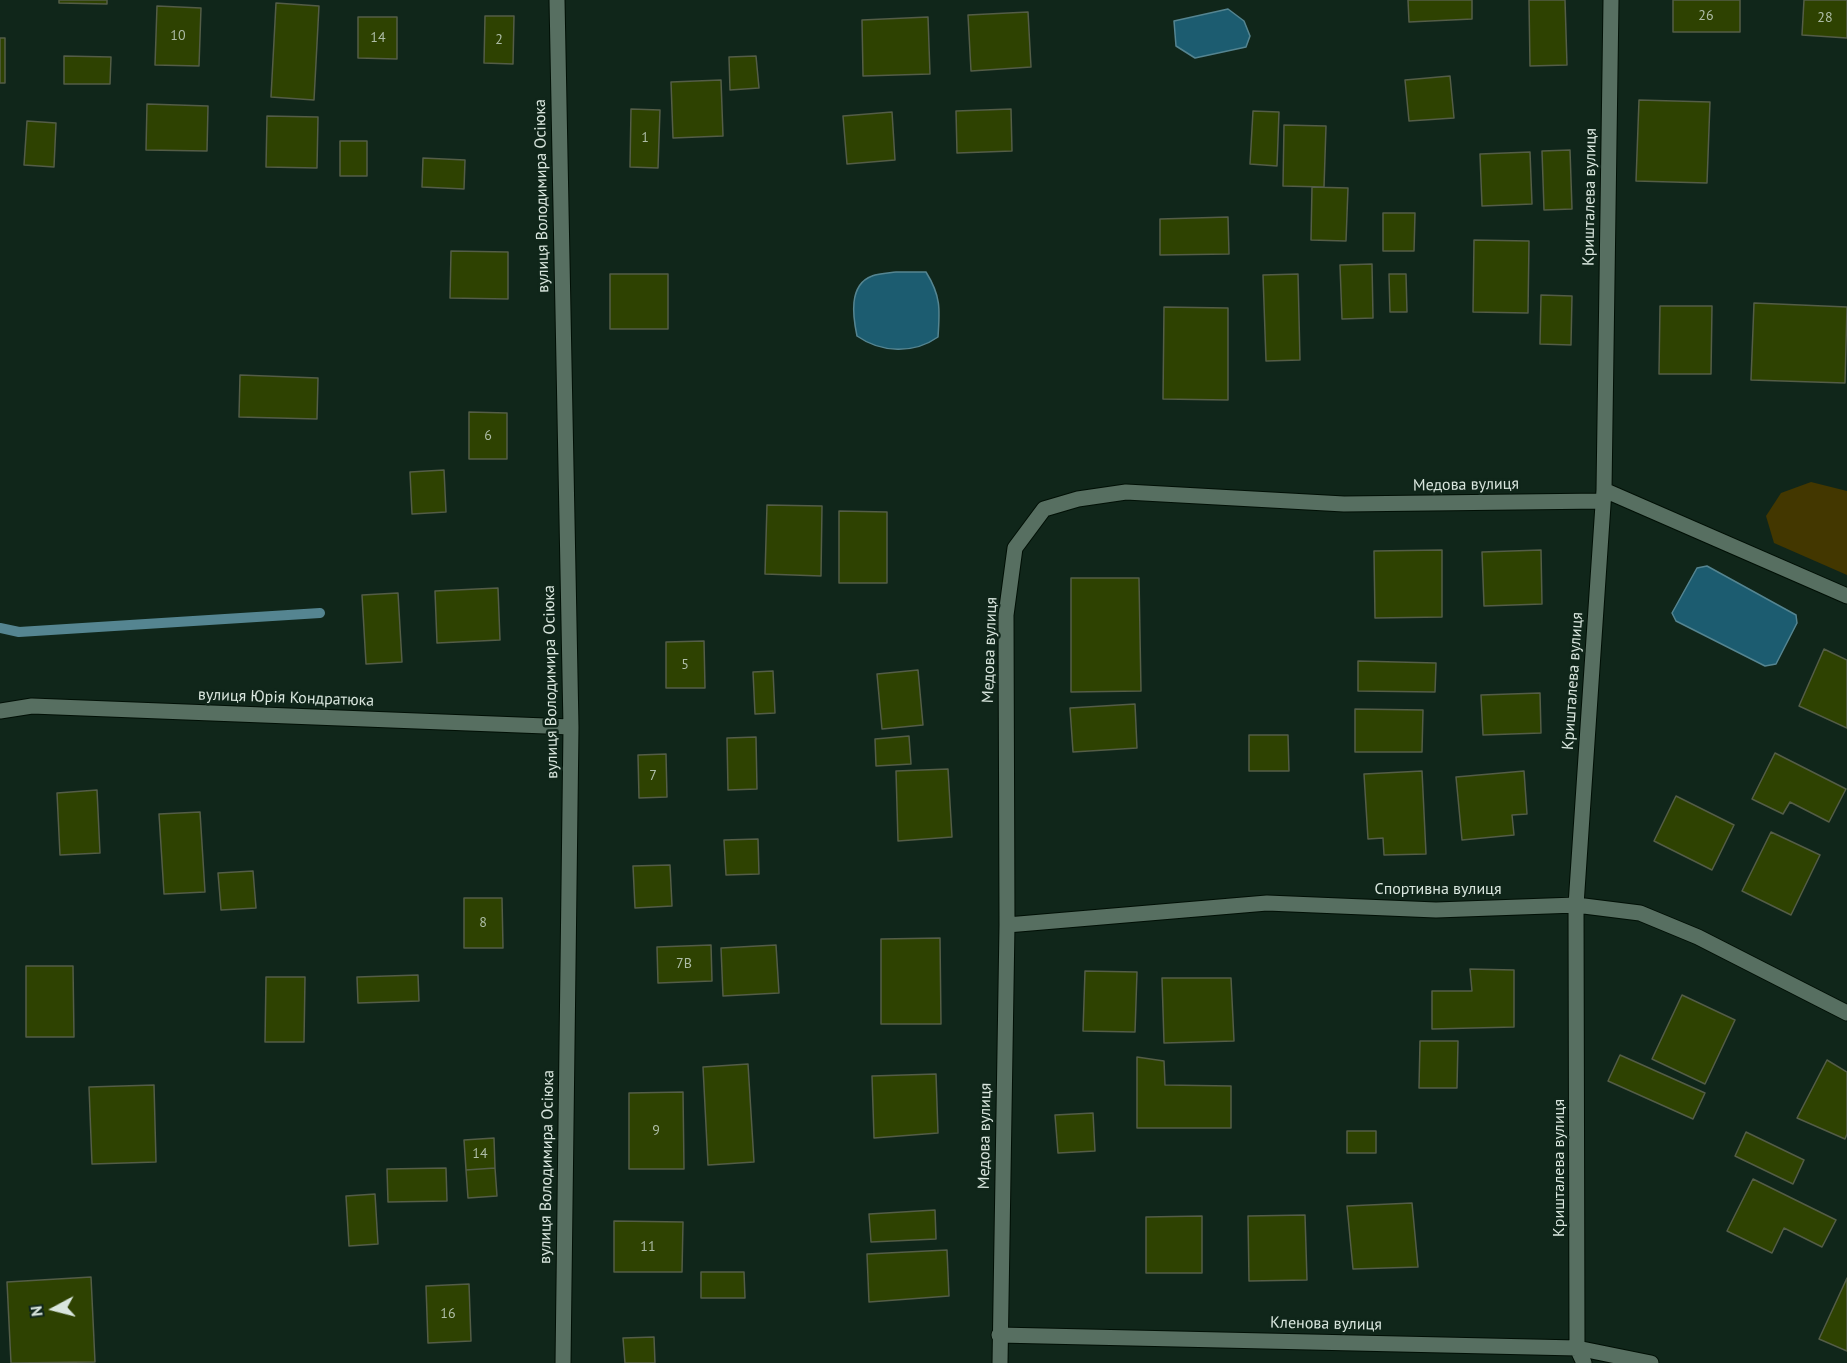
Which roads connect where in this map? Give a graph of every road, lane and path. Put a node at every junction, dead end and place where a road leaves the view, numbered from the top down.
1 (557, 0) edge
2 (1611, 0) edge
3 (1604, 496) junction
4 (1847, 596) edge
5 (0, 711) edge
6 (572, 727) junction
7 (1576, 905) junction
8 (1007, 925) junction
9 (1847, 1013) edge
10 (999, 1335) junction
11 (1577, 1348) junction
12 (563, 1363) edge
13 (1000, 1363) edge
14 (1584, 1363) edge
15 (1651, 1363) edge

1 - 6 street, вулиця Володимира Осіюка
2 - 3 street, Кришталева вулиця
3 - 4 street
3 - 7 street, Кришталева вулиця
3 - 8 street, Медова вулиця
5 - 6 street, вулиця Юрія Кондратюка
6 - 12 street, вулиця Володимира Осіюка
7 - 8 street, Спортивна вулиця
7 - 9 street, Спортивна вулиця
7 - 11 street, Кришталева вулиця
8 - 10 street, Медова вулиця
10 - 11 street, Кленова вулиця
10 - 13 street, Медова вулиця
11 - 14 street, Кришталева вулиця
11 - 15 street, Кленова вулиця

